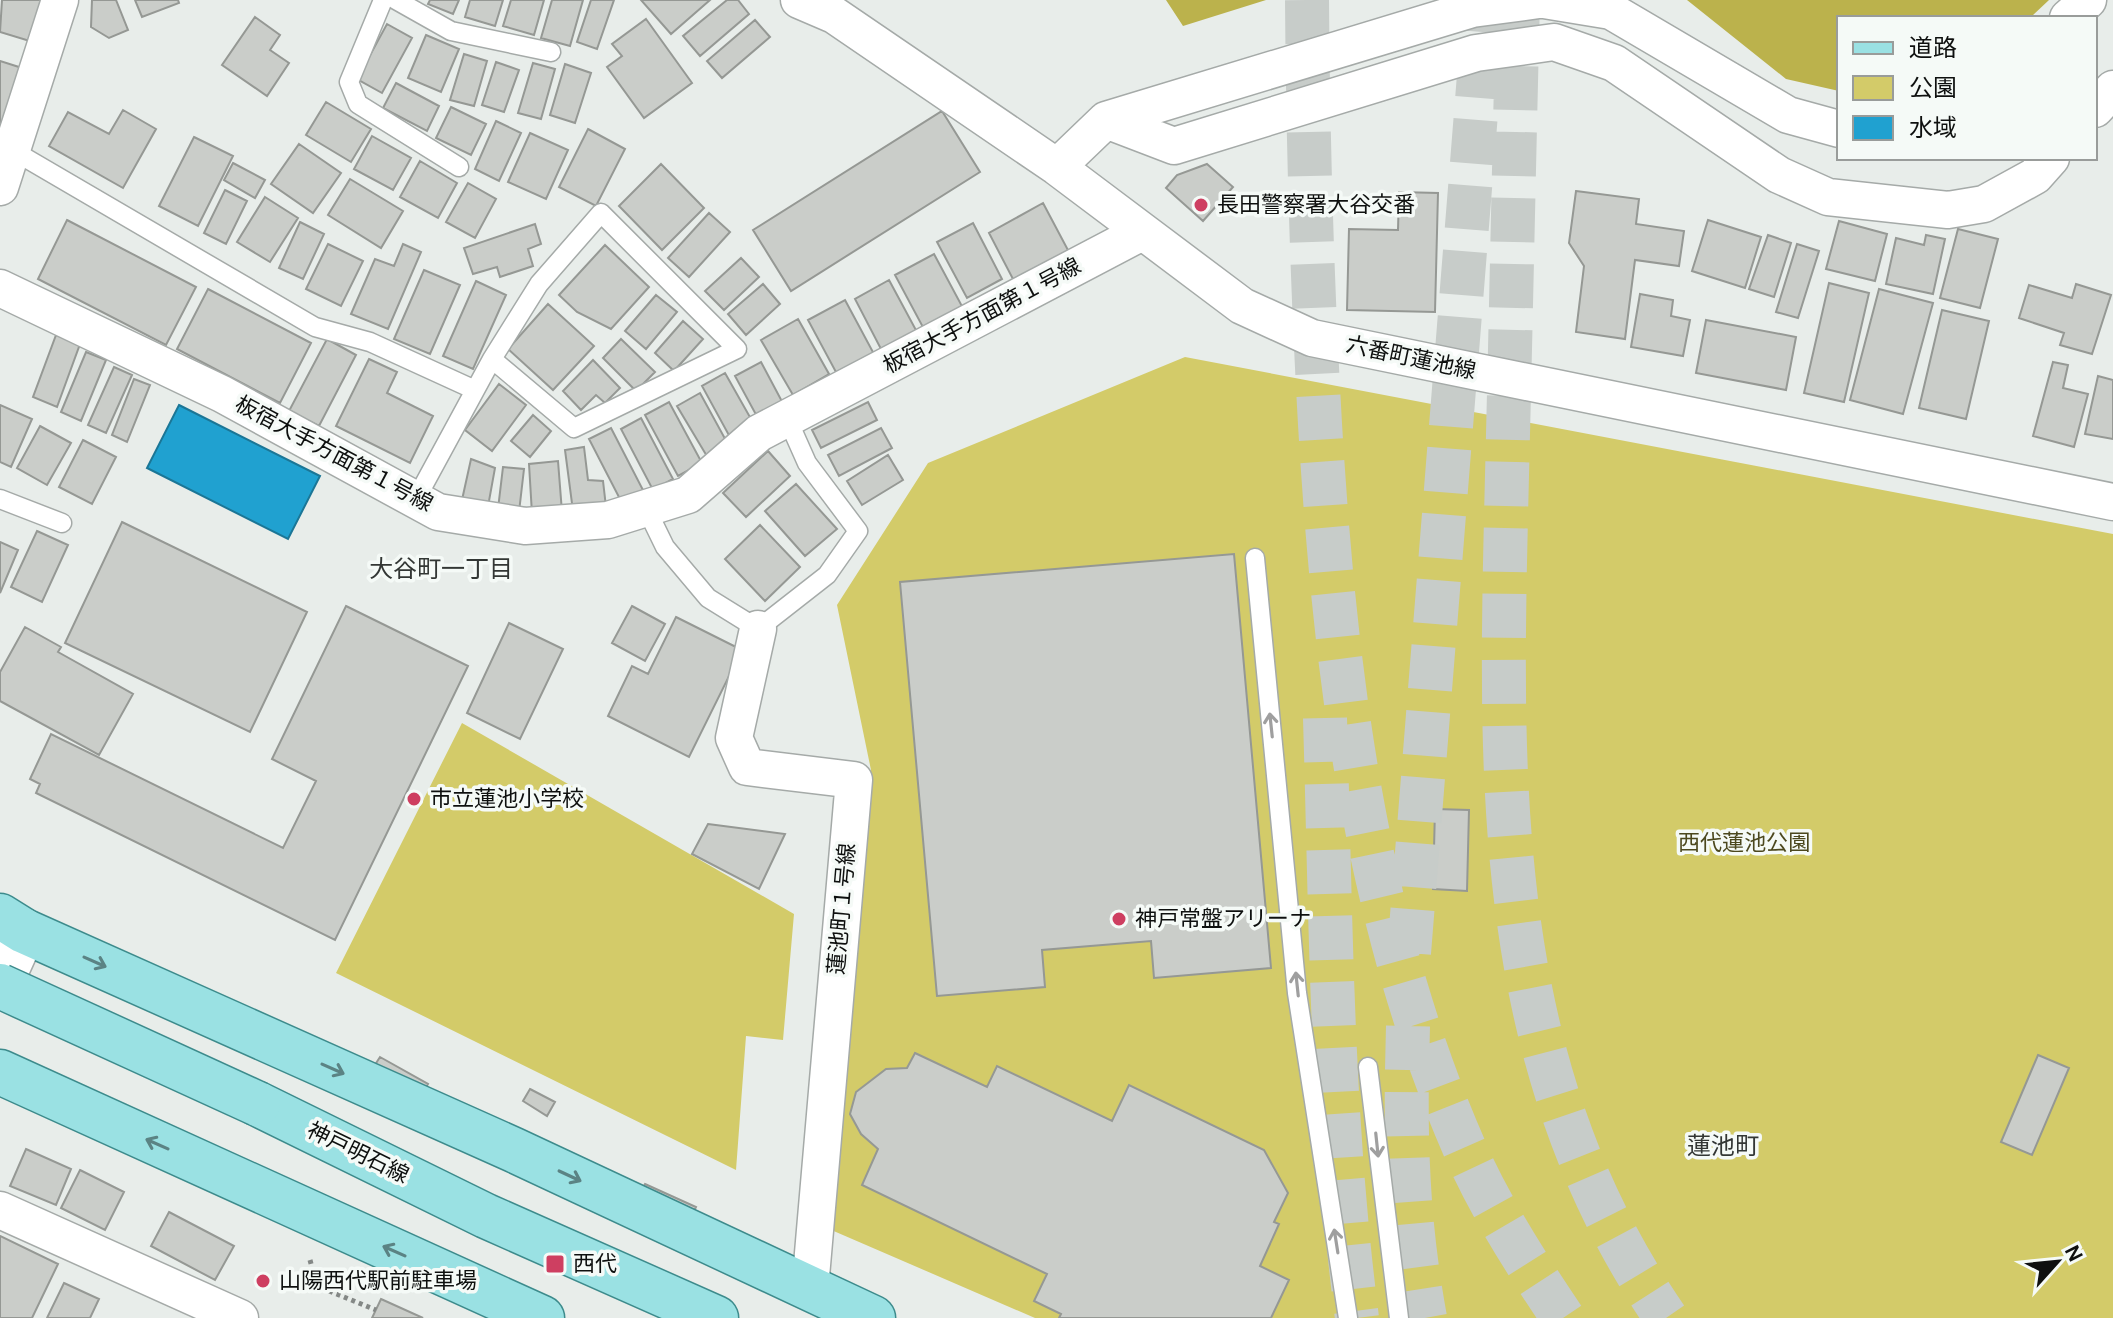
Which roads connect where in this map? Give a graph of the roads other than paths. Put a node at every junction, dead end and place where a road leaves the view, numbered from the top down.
1 (60, 0) edge
2 (383, 0) edge
3 (396, 0) edge
4 (799, 0) edge
5 (1541, 0) edge
6 (2088, 0) edge
7 (2070, 16) edge
8 (551, 52) dead end
9 (2113, 89) edge
10 (2097, 107) edge
11 (1106, 120) junction
12 (1837, 128) edge
13 (12, 150) junction
14 (2049, 160) edge
15 (459, 167) dead end
16 (1057, 167) junction
17 (0, 187) edge
18 (1142, 232) junction
19 (0, 288) edge
20 (492, 359) junction
21 (475, 390) junction
22 (787, 418) junction
23 (0, 499) edge
24 (416, 499) junction
25 (2113, 502) edge
26 (646, 508) junction
27 (62, 523) dead end
28 (1255, 558) dead end
29 (758, 629) junction
30 (12, 923) edge
31 (0, 985) edge
32 (1368, 1067) dead end
33 (0, 1072) edge
34 (0, 1210) edge
35 (810, 1288) junction
36 (217, 1313) edge
37 (542, 1318) edge
38 (716, 1318) edge
39 (873, 1318) edge
40 (1348, 1318) edge
41 (1399, 1318) edge

1 - 13 street
2 - 15 lane
3 - 8 lane
4 - 16 street, 六番町蓮池線
5 - 11 street
5 - 12 street
6 - 7 street
9 - 10 street
11 - 14 street
11 - 16 street
13 - 17 street
13 - 21 lane
16 - 18 street, 六番町蓮池線
18 - 22 street, 板宿大手方面第１号線
18 - 25 street, 六番町蓮池線
19 - 24 street, 板宿大手方面第１号線
20 - 20 lane
20 - 21 lane
21 - 24 lane
22 - 26 street, 板宿大手方面第１号線
22 - 29 lane
23 - 27 lane
24 - 26 street, 板宿大手方面第１号線
26 - 29 lane
40 -> 28 lane
29 - 35 street, 蓮池町１号線
30 - 31 street
30 -> 35 main road
31 - 38 main road, 神戸明石線, bridge
32 -> 41 lane
37 -> 33 main road
34 - 36 street
35 - 39 main road

